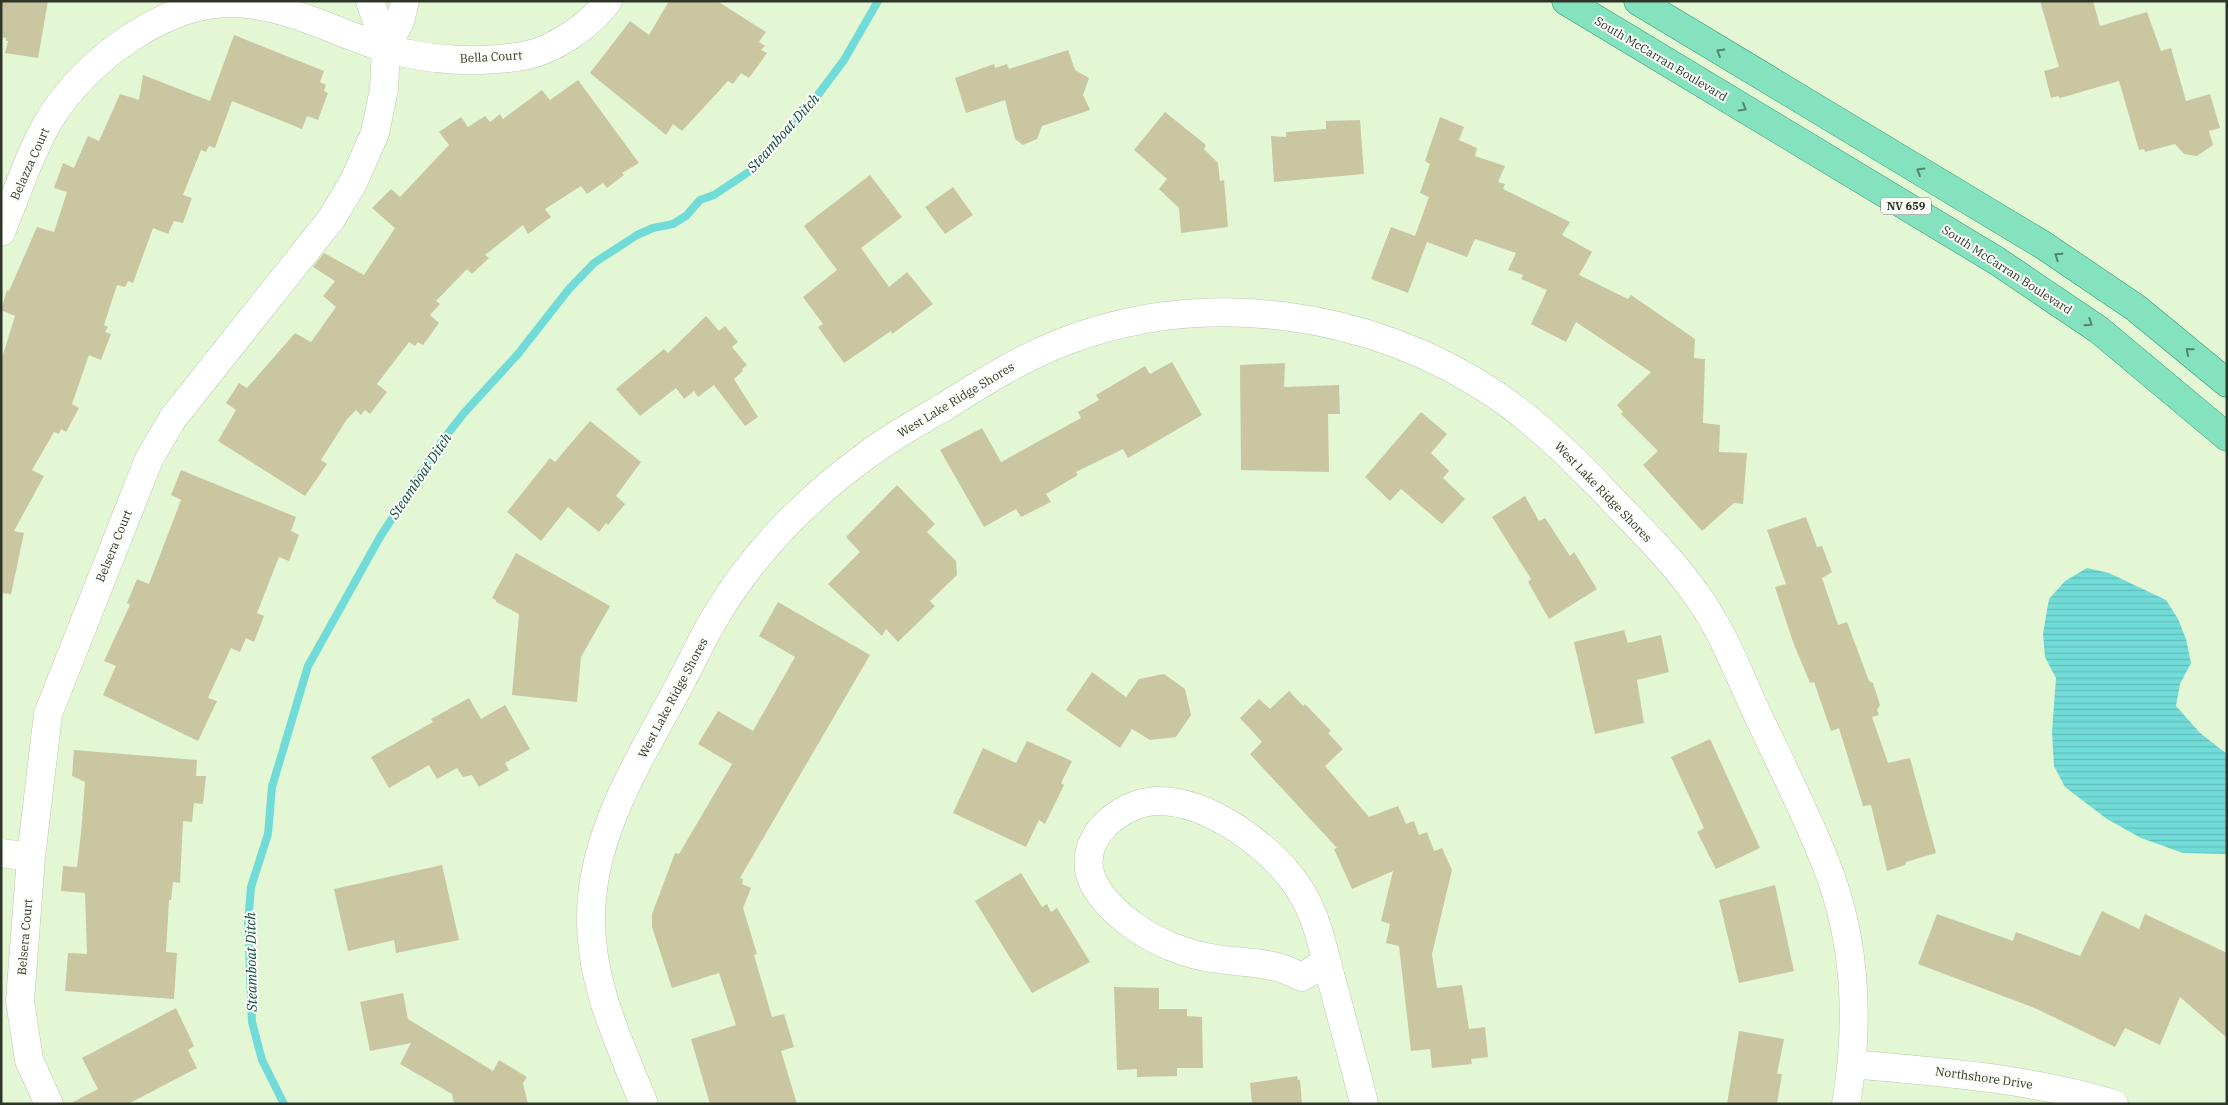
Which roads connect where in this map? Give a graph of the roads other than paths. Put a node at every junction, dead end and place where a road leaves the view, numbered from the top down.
1 (370, 1) edge
2 (405, 1) edge
3 (608, 1) edge
4 (1566, 1) edge
5 (1638, 1) edge
6 (386, 48) junction
7 (1, 232) edge
8 (2227, 382) edge
9 (2227, 437) edge
10 (1, 853) edge
11 (31, 857) junction
12 (1326, 962) junction
13 (1852, 1064) junction
14 (49, 1104) edge
15 (644, 1104) edge
16 (1364, 1104) edge
17 (1846, 1104) edge
18 (2114, 1104) edge

1 - 6 street, Belsera Court
2 - 6 street, Belsera Court
3 - 6 street, Bella Court
4 -> 9 main road, South McCarran Boulevard / NV 659
8 -> 5 main road, NV 659
6 - 7 street, Belazza Court
6 - 11 street, Belsera Court
10 - 11 street
11 - 14 street, Belsera Court
12 - 12 street
12 - 16 street
13 - 15 street, West Lake Ridge Shores
13 - 17 street, West Lake Ridge Shores
13 - 18 street, Northshore Drive

